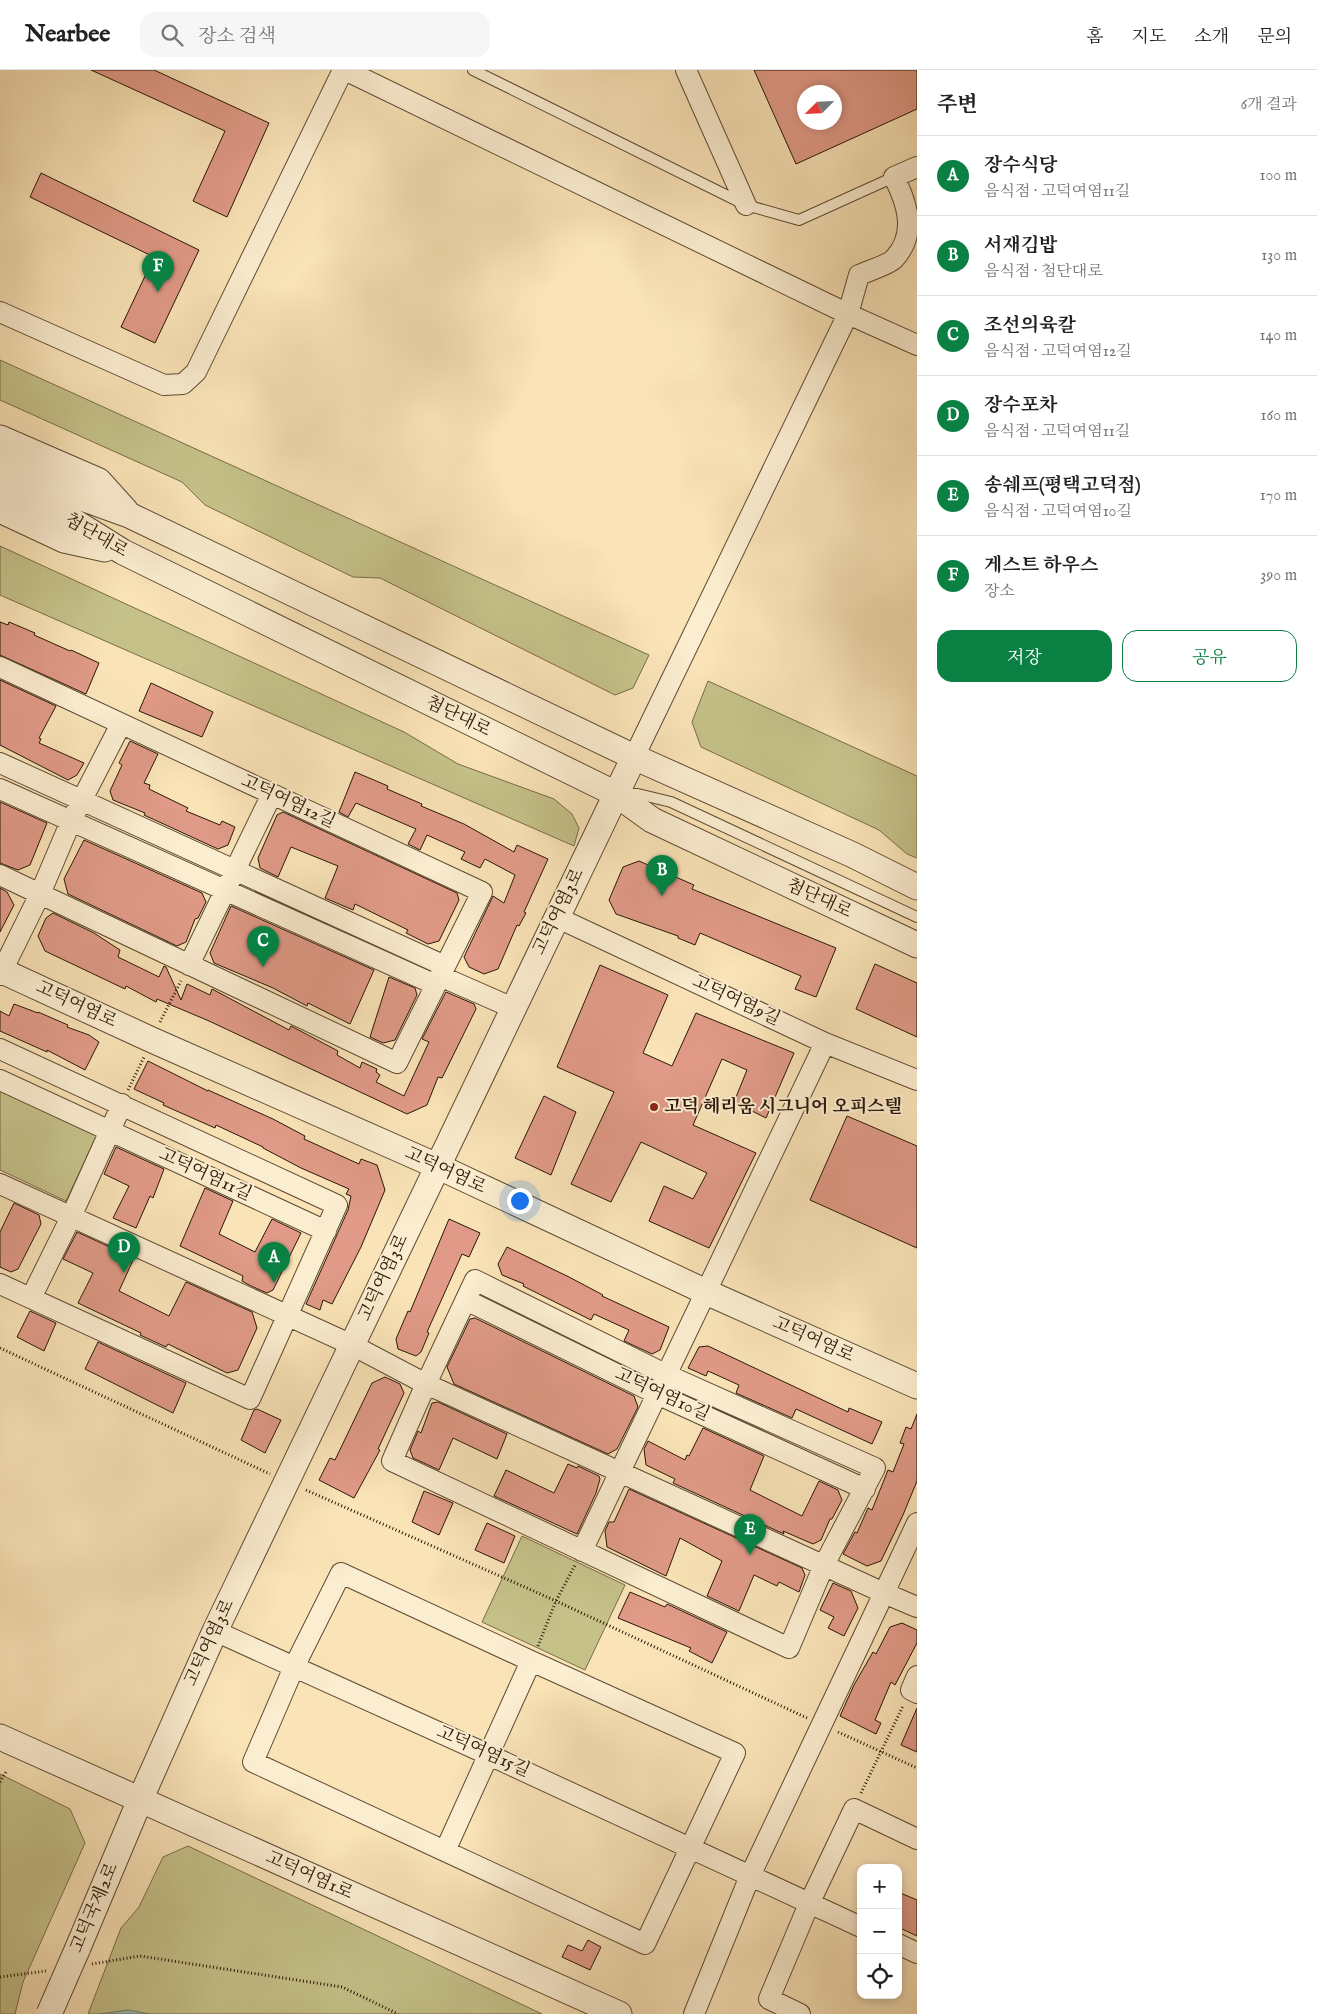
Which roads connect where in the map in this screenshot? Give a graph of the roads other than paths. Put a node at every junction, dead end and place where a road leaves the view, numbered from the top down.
1 (344, 70) edge
2 (473, 70) edge
3 (686, 70) edge
4 (917, 167) edge
5 (894, 177) junction
6 (746, 205) junction
7 (0, 312) edge
8 (848, 314) junction
9 (917, 345) edge
10 (0, 438) edge
11 (0, 461) edge
12 (0, 487) edge
13 (0, 510) edge
14 (130, 514) junction
15 (123, 552) junction
16 (0, 667) edge
17 (121, 724) junction
18 (634, 757) junction
19 (0, 763) edge
20 (0, 789) edge
21 (272, 794) junction
22 (616, 794) junction
23 (83, 801) junction
24 (71, 821) junction
25 (235, 870) junction
26 (0, 875) edge
27 (917, 887) edge
28 (224, 890) junction
29 (40, 894) junction
30 (556, 917) junction
31 (917, 917) edge
32 (917, 945) edge
33 (189, 965) junction
34 (1, 972) edge
35 (440, 976) junction
36 (513, 1008) junction
37 (825, 1043) junction
38 (0, 1049) edge
39 (0, 1080) edge
40 (917, 1080) edge
41 (122, 1104) junction
42 (110, 1131) junction
43 (437, 1166) junction
44 (0, 1184) edge
45 (71, 1218) junction
46 (326, 1231) junction
47 (0, 1284) edge
48 (706, 1292) junction
49 (31, 1298) junction
50 (466, 1300) junction
51 (288, 1316) junction
52 (352, 1345) junction
53 (667, 1375) junction
54 (426, 1384) junction
55 (917, 1386) edge
56 (657, 1394) junction
57 (620, 1471) junction
58 (865, 1489) junction
59 (917, 1523) edge
60 (582, 1551) junction
61 (824, 1566) junction
62 (884, 1593) junction
63 (917, 1607) edge
64 (215, 1632) junction
65 (531, 1662) junction
66 (294, 1667) junction
67 (0, 1737) edge
68 (489, 1755) junction
69 (140, 1800) junction
70 (917, 1839) edge
71 (691, 1848) junction
72 (445, 1852) junction
73 (750, 1876) junction
74 (810, 1904) junction
75 (857, 1925) edge
76 (902, 1946) edge
77 (917, 1953) edge
78 (48, 2014) edge
79 (619, 2014) edge
80 (694, 2014) edge
81 (800, 2014) edge

1 - 7 street
1 - 8 street
2 - 6 lane
3 - 6 street
4 - 5 street
5 - 6 lane
5 - 8 street
8 - 9 street
8 - 18 street
10 - 14 street
11 - 14 street, 첨단대로
12 - 15 street, 첨단대로
13 - 15 street
14 - 18 street, 첨단대로
15 - 22 street, 첨단대로
16 - 17 street, 고덕여염12길
17 - 21 street, 고덕여염12길
17 - 23 street
18 - 22 street, 고덕여염3로
18 - 27 street, 첨단대로
19 - 23 street
20 - 24 street
21 - 25 street
21 - 35 street, 고덕여염12길
22 - 30 street, 고덕여염3로
22 - 31 lane
22 - 32 street, 첨단대로
23 - 24 street
23 - 25 street
24 - 28 street
24 - 29 street
25 - 28 street
25 - 35 street
26 - 29 street, 고덕여염12길
28 - 33 street
28 - 35 street
29 - 33 street, 고덕여염12길
29 - 34 street
30 - 36 street, 고덕여염3로
30 - 37 street, 고덕여염9길
33 - 35 street, 고덕여염12길
34 - 43 street, 고덕여염로
35 - 36 street
36 - 43 street, 고덕여염3로
37 - 40 street, 고덕여염9길
37 - 48 street
38 - 41 street
39 - 42 street, 고덕여염11길
41 - 42 street
41 - 46 street
42 - 45 street
42 - 46 street, 고덕여염11길
43 - 48 street, 고덕여염로
43 - 52 street, 고덕여염3로
44 - 45 street
45 - 49 street
45 - 51 street
46 - 51 street
47 - 49 street
48 - 53 street
48 - 55 street, 고덕여염로
49 - 51 street
50 - 53 street
50 - 54 street
50 - 56 street, 고덕여염10길
51 - 52 street
52 - 54 street
52 - 64 street, 고덕여염3로
53 - 56 street
53 - 58 street
54 - 57 street
54 - 60 street
56 - 57 street
56 - 58 street, 고덕여염10길
57 - 60 street
57 - 61 street
58 - 61 street
59 - 62 street
60 - 61 street
61 - 62 street
62 - 63 street
62 - 73 street
64 - 66 street, 고덕여염15길
64 - 69 street, 고덕여염3로
65 - 66 street
65 - 68 street
65 - 71 street
66 - 68 street, 고덕여염15길
66 - 72 street
67 - 69 street, 고덕여염1로
68 - 71 street, 고덕여염15길
68 - 72 street
69 - 78 street, 고덕국제2로, bridge
69 - 79 street, 고덕여염1로
70 - 74 street
71 - 72 street
71 - 73 street, 고덕여염15길
73 - 74 street, 고덕여염15길
73 - 80 street
74 - 75 street, 고덕여염15길
74 - 81 street
76 - 77 street

